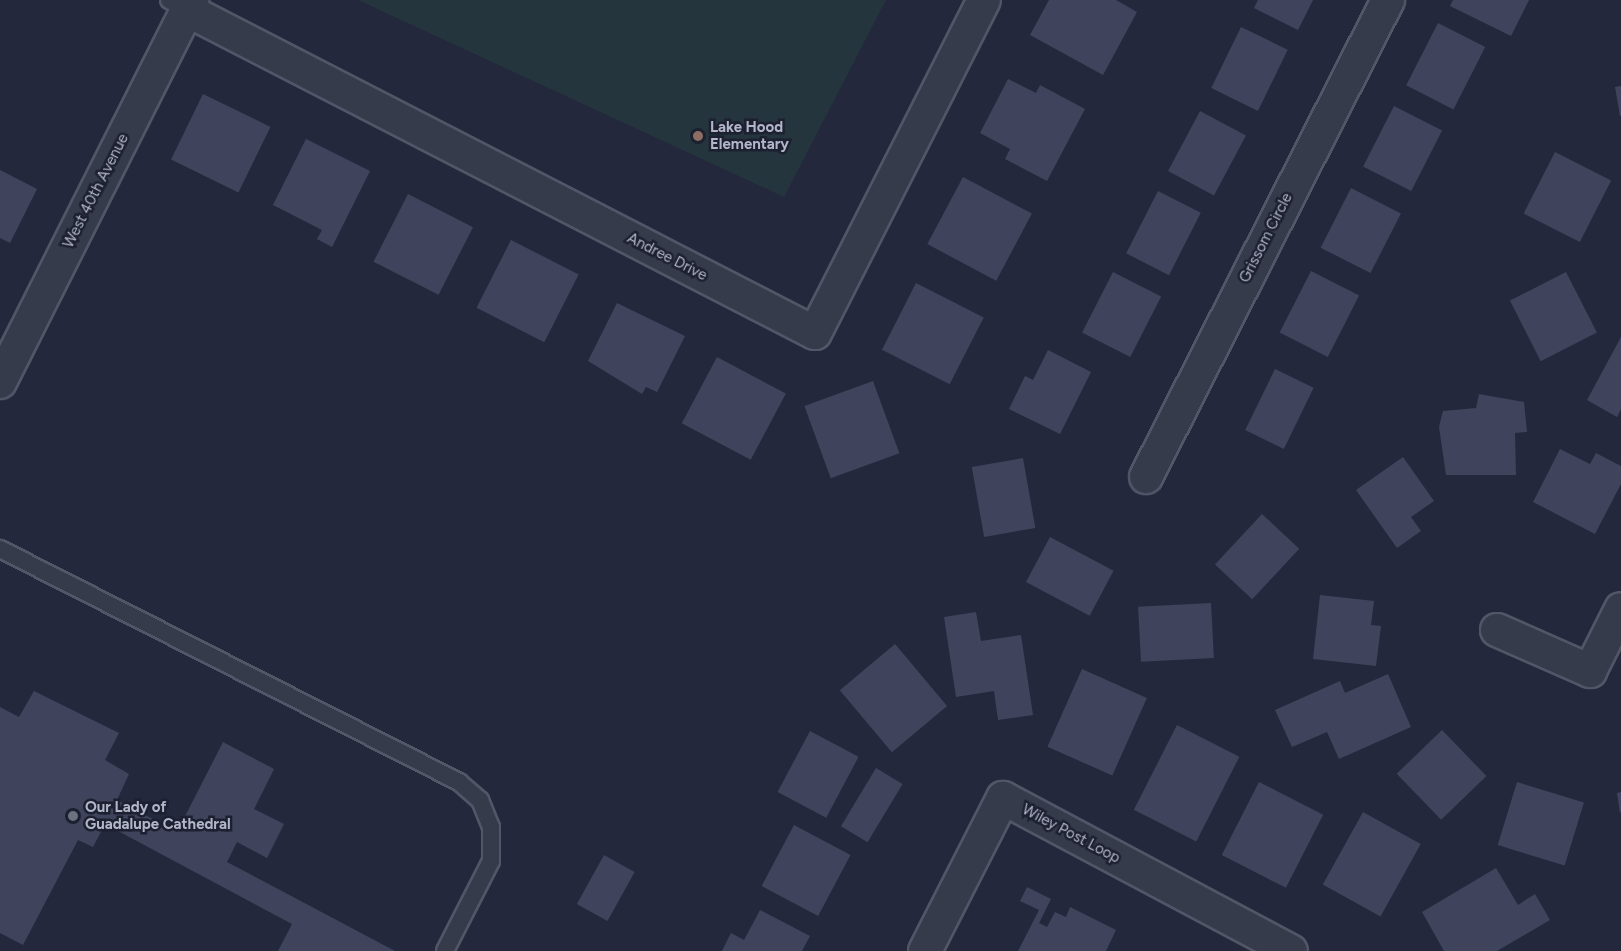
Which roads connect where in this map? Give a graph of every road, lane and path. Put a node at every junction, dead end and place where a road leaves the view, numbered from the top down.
1 (984, 0) edge
2 (1388, 0) edge
3 (183, 3) edge
4 (8, 344) edge
5 (0, 382) edge
6 (1146, 477) dead end
7 (0, 549) edge
8 (1621, 609) edge
9 (1497, 630) dead end
10 (445, 951) edge
11 (925, 951) edge
12 (1291, 951) edge

1 - 3 street, Andree Drive
2 - 6 street, Grissom Circle
3 - 4 street, West 40th Avenue
4 - 5 street, West 40th Avenue
7 - 10 lane
8 - 9 street
11 - 12 street, Wiley Post Loop

